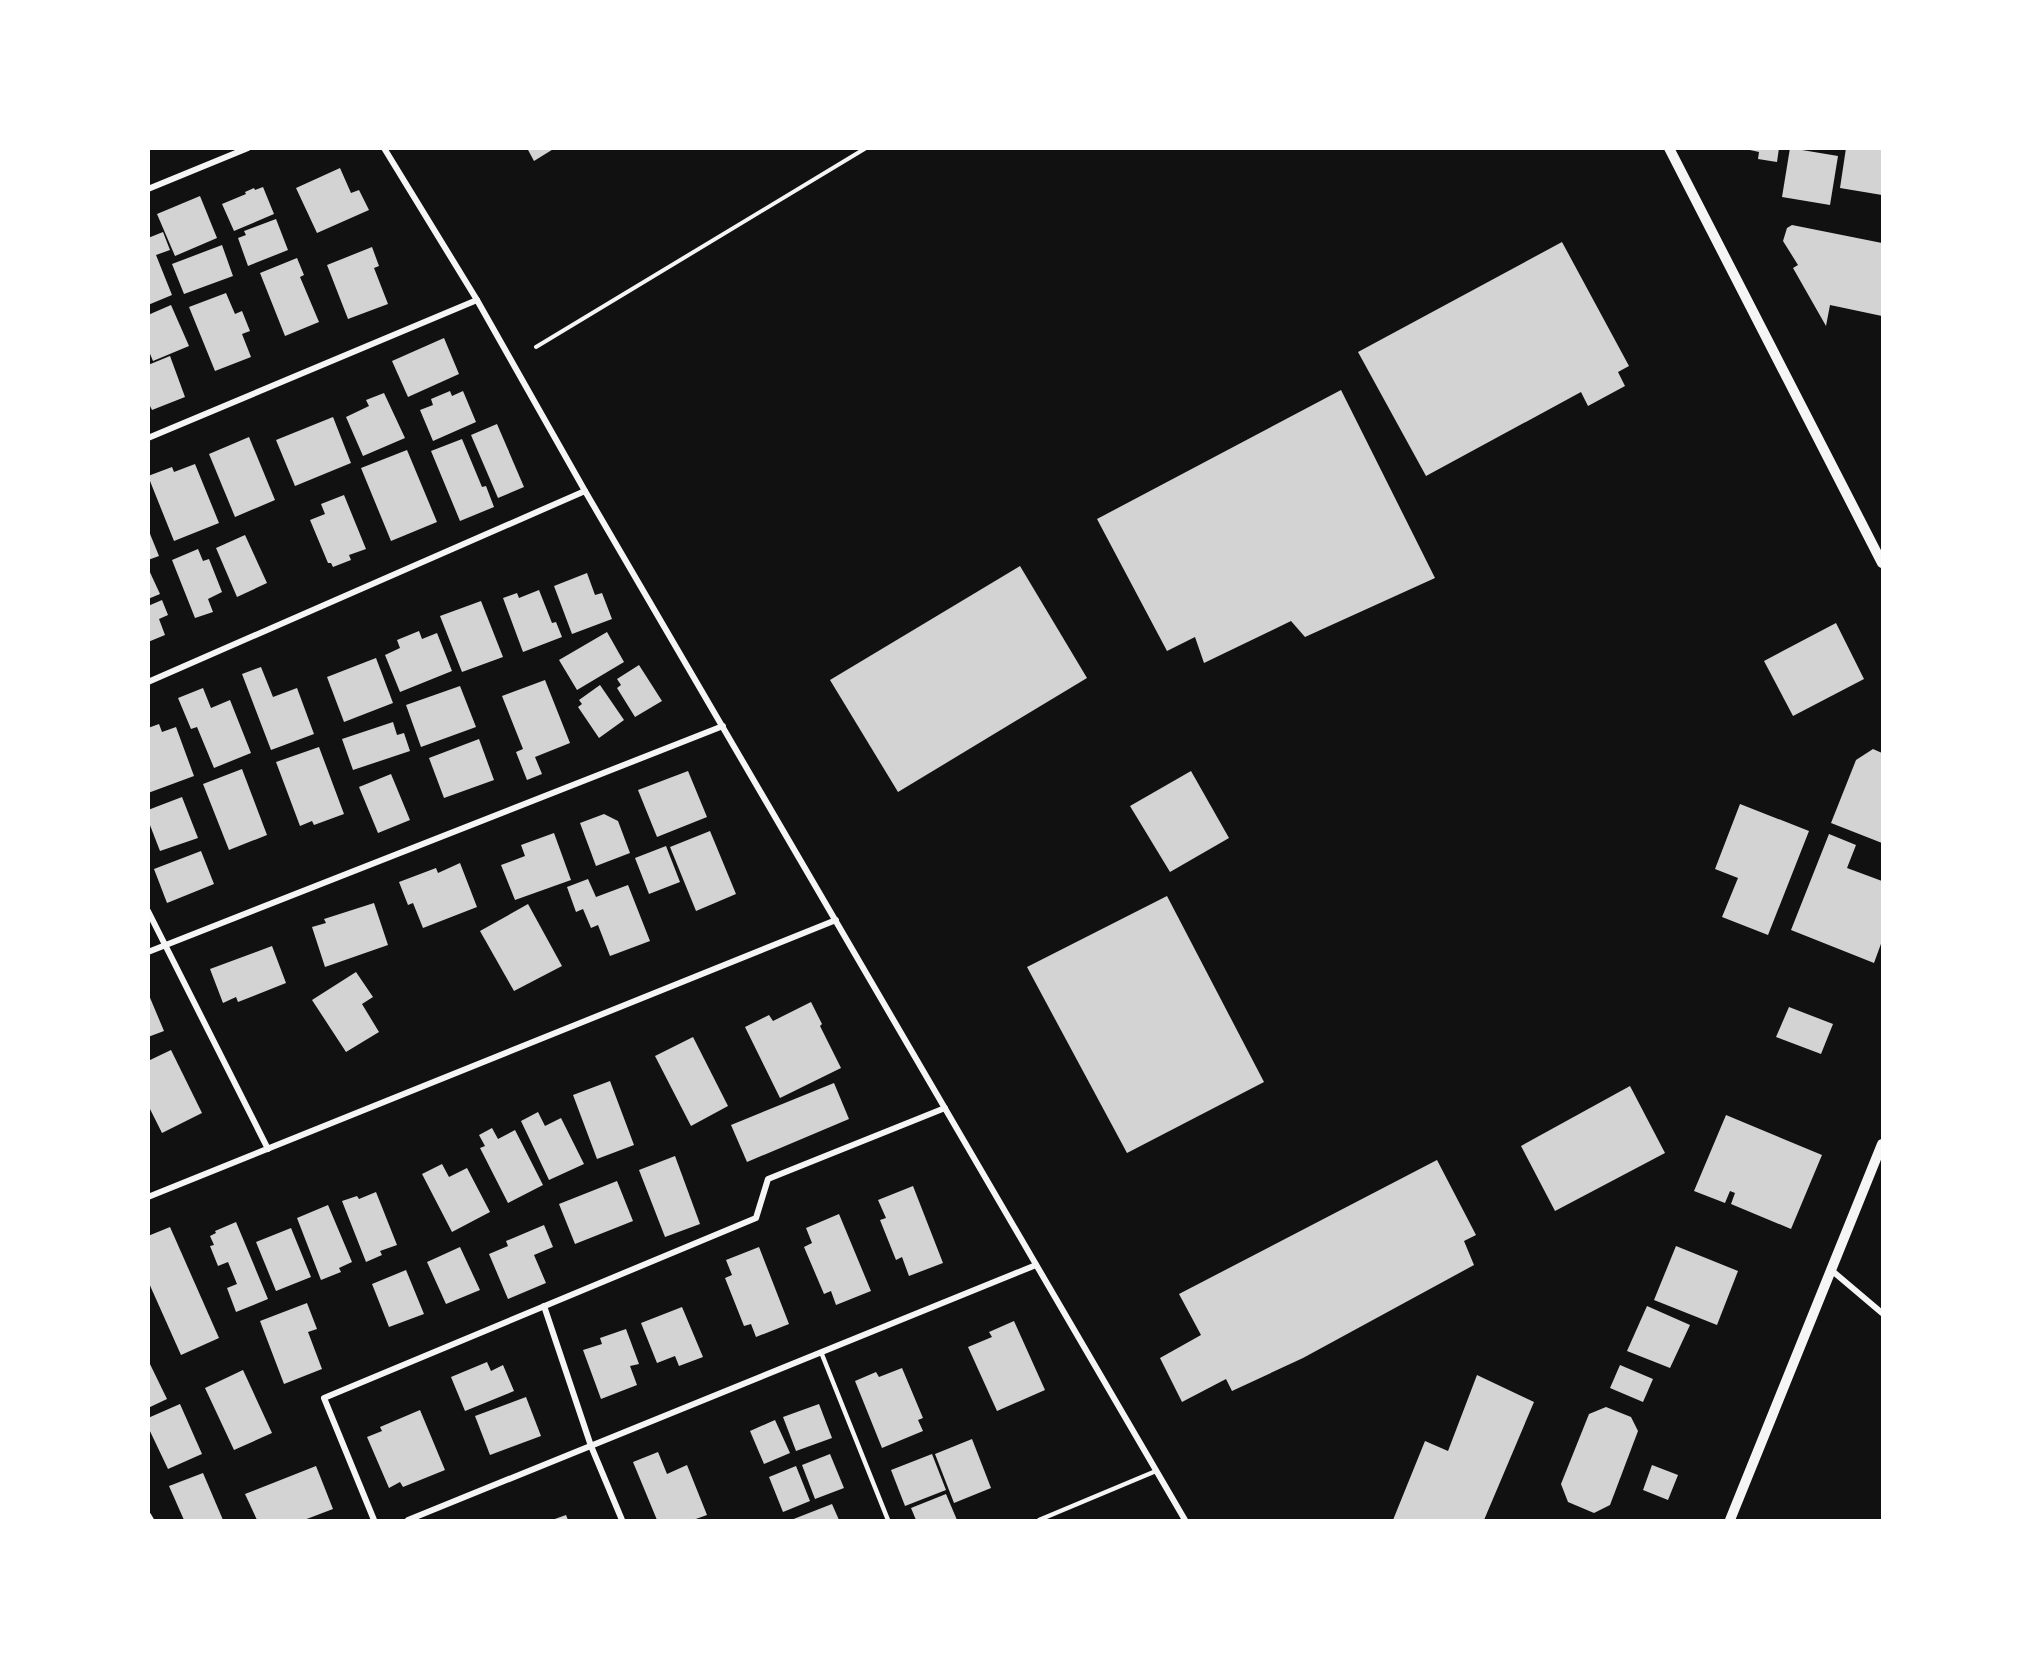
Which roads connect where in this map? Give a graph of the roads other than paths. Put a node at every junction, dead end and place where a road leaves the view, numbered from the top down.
1 (248, 148) edge
2 (384, 148) edge
3 (1669, 148) edge
4 (148, 189) edge
5 (477, 300) junction
6 (148, 438) edge
7 (585, 491) junction
8 (1882, 563) edge
9 (148, 682) edge
10 (723, 726) junction
11 (148, 911) edge
12 (836, 920) junction
13 (165, 945) junction
14 (148, 952) edge
15 (945, 1108) junction
16 (1882, 1144) edge
17 (267, 1149) junction
18 (148, 1197) edge
19 (1036, 1265) junction
20 (1830, 1269) junction
21 (544, 1306) junction
22 (1882, 1312) edge
23 (821, 1352) junction
24 (591, 1446) junction
25 (1156, 1471) junction
26 (148, 1515) edge
27 (151, 1521) edge
28 (374, 1521) edge
29 (408, 1521) edge
30 (622, 1521) edge
31 (888, 1521) edge
32 (1039, 1521) edge
33 (1185, 1521) edge
34 (1730, 1521) edge

1 - 4 street
2 - 5 street
3 - 8 street
5 - 6 street
5 - 7 street
7 - 9 street
7 - 10 street
10 - 12 street
10 - 13 street
11 - 13 street
12 - 15 street
12 - 17 street
13 - 14 street
13 - 17 street
15 - 19 street
15 - 21 street
16 - 20 street
17 - 18 street
19 - 23 street
19 - 25 street
20 - 22 street
20 - 34 street
21 - 24 street
21 - 28 street
23 - 24 street
23 - 31 lane
24 - 29 street
24 - 30 street
25 - 32 lane
25 - 33 street
26 - 27 street

